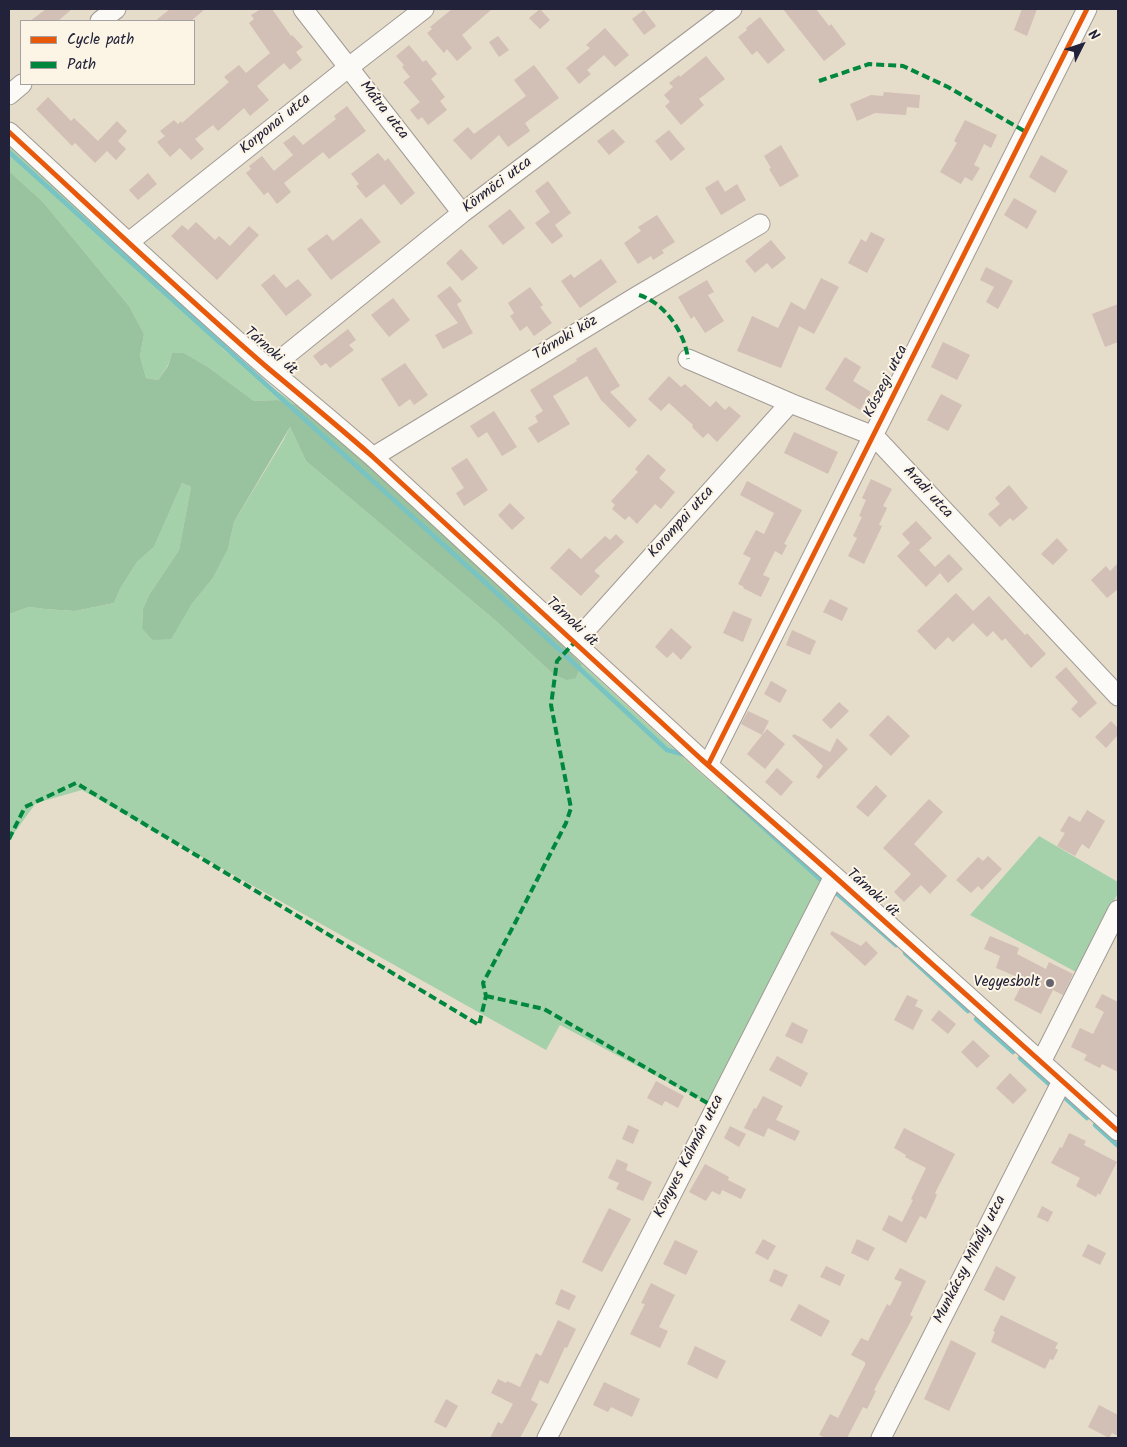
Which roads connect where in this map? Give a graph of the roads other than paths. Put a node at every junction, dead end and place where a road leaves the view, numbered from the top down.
1 (116, 9) edge
2 (303, 9) edge
3 (424, 9) edge
4 (732, 9) edge
5 (1087, 9) edge
6 (101, 20) edge
7 (349, 67) junction
8 (21, 85) edge
9 (9, 94) edge
10 (9, 132) edge
11 (462, 213) junction
12 (760, 224) dead end
13 (129, 242) junction
14 (688, 359) dead end
15 (269, 369) junction
16 (790, 403) junction
17 (874, 436) junction
18 (373, 457) junction
19 (574, 643) junction
20 (1118, 696) edge
21 (708, 765) junction
22 (834, 876) junction
23 (1118, 910) edge
24 (1041, 1062) junction
25 (1062, 1081) junction
26 (1118, 1131) edge
27 (547, 1438) edge
28 (881, 1438) edge

1 - 6 street
2 - 7 street, Mátra utca
3 - 7 street, Korponai utca
4 - 11 street, Körmöci utca
5 - 17 street, Kőszegi utca
7 - 11 street, Mátra utca
7 - 13 street, Korponai utca
8 - 9 street
10 - 13 street, Tárnoki út
11 - 15 street, Körmöci utca
12 - 18 street, Tárnoki köz
13 - 15 street, Tárnoki út
14 - 16 street, Aradi utca
15 - 18 street, Tárnoki út
16 - 17 street, Aradi utca
16 - 19 street, Korompai utca
17 - 20 street, Aradi utca
17 - 21 street, Kőszegi utca
18 - 19 street, Tárnoki út
19 - 21 street, Tárnoki út
21 - 22 street, Tárnoki út
22 - 24 street, Tárnoki út
22 - 27 street, Könyves Kálmán utca
23 - 24 street
24 - 25 street, Tárnoki út
25 - 26 street, Tárnoki út
25 - 28 street, Munkácsy Mihály utca

